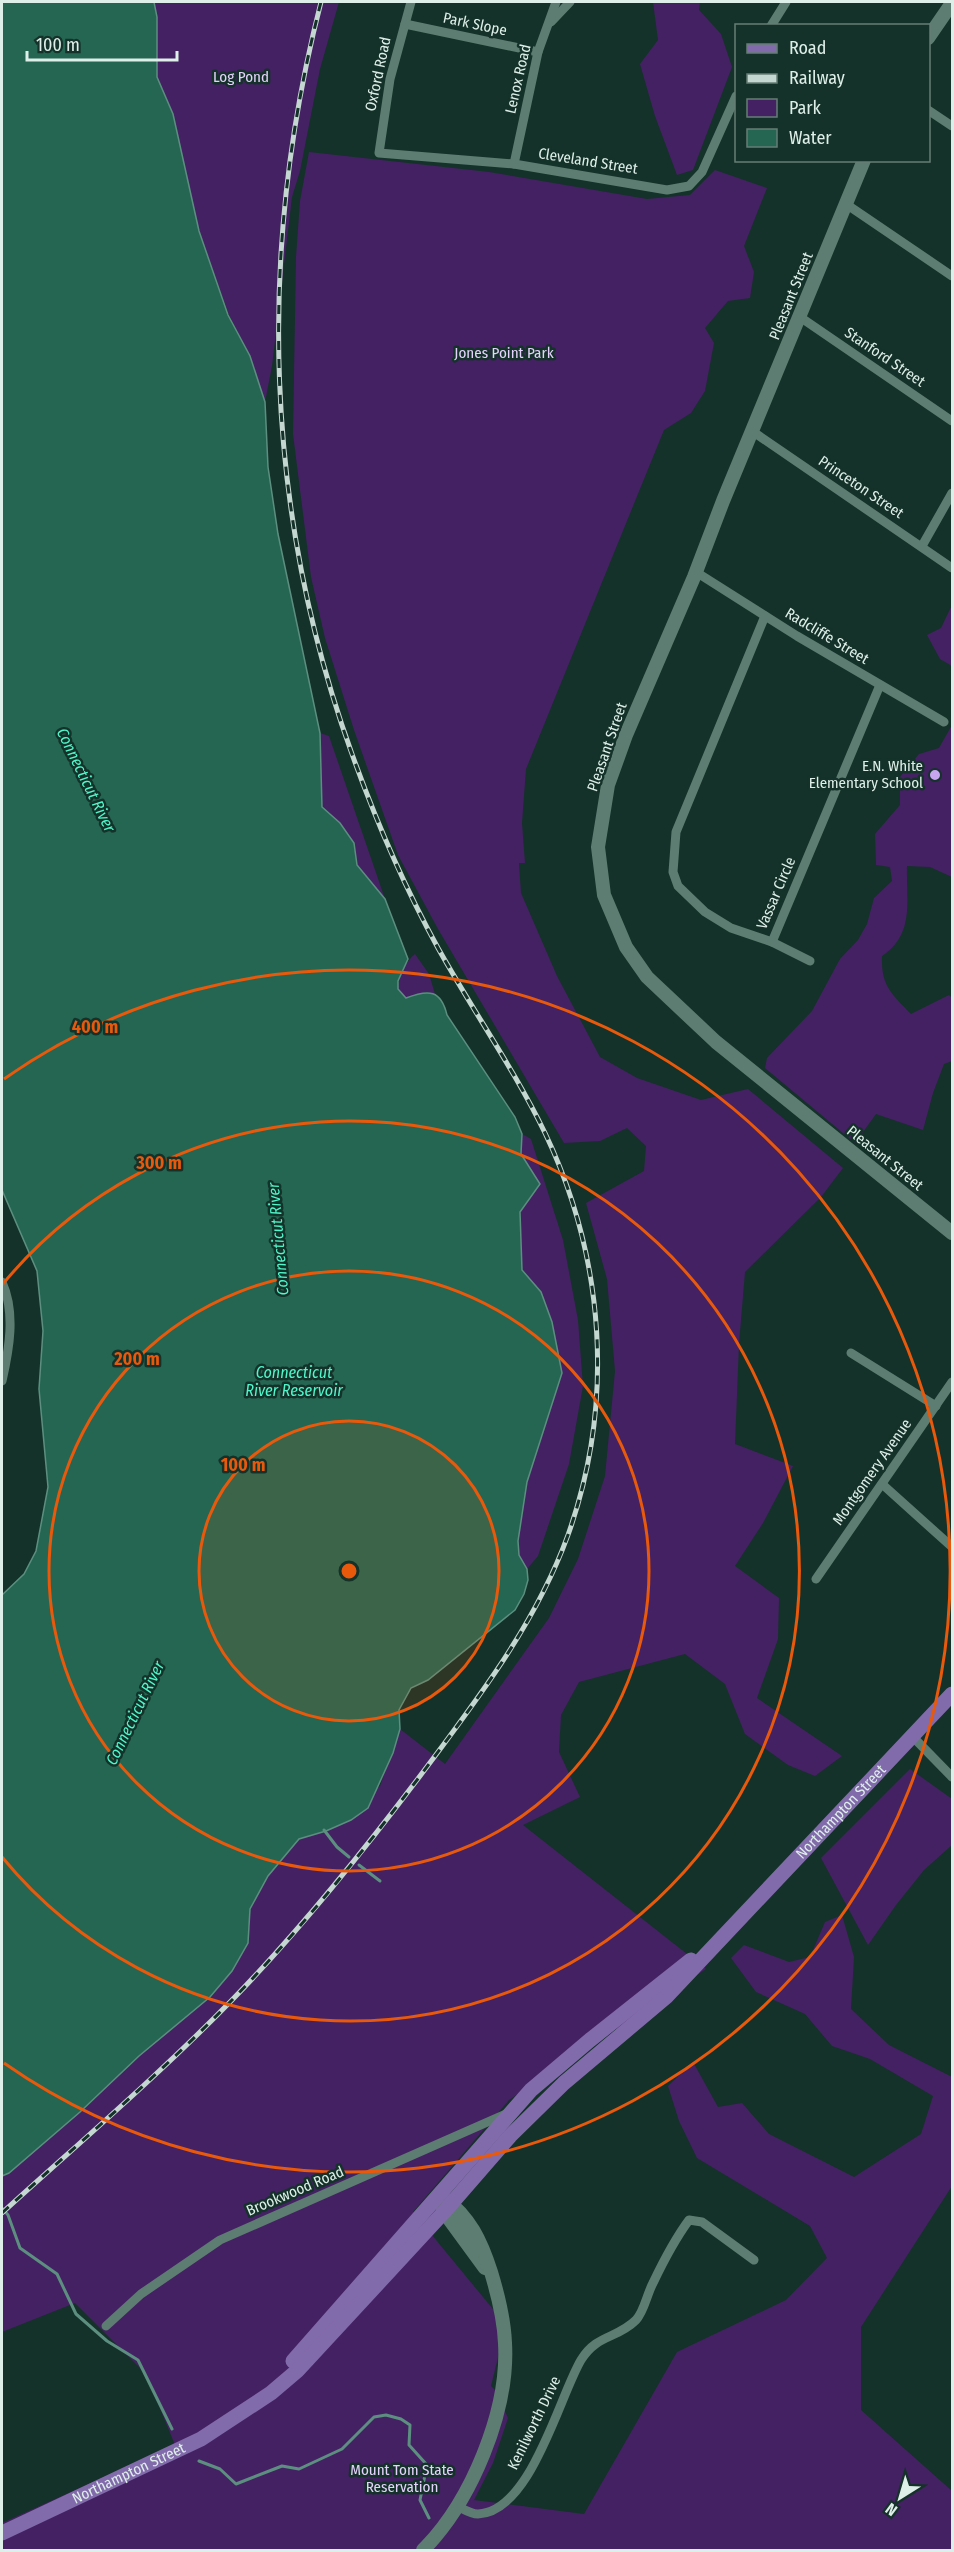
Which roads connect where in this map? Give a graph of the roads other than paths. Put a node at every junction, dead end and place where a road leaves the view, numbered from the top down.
1 (411, 2) edge
2 (556, 2) edge
3 (570, 2) edge
4 (786, 2) edge
5 (952, 3) edge
6 (550, 22) junction
7 (405, 24) junction
8 (772, 24) edge
9 (930, 35) edge
10 (538, 52) junction
11 (735, 98) edge
12 (930, 111) edge
13 (952, 126) edge
14 (379, 153) joint
15 (863, 162) edge
16 (514, 164) junction
17 (846, 204) junction
18 (952, 276) edge
19 (800, 317) junction
20 (952, 421) edge
21 (753, 431) junction
22 (952, 493) edge
23 (922, 546) junction
24 (952, 568) edge
25 (696, 572) junction
26 (765, 616) junction
27 (880, 685) junction
28 (944, 722) dead end
29 (772, 942) junction
30 (810, 961) dead end
31 (952, 1233) edge
32 (2, 1282) edge
33 (851, 1353) dead end
34 (2, 1381) edge
35 (952, 1382) edge
36 (936, 1406) junction
37 (882, 1484) junction
38 (952, 1547) edge
39 (816, 1579) dead end
40 (952, 1694) edge
41 (913, 1737) junction
42 (952, 1777) edge
43 (729, 1929) junction
44 (513, 2110) junction
45 (445, 2203) junction
46 (754, 2260) dead end
47 (106, 2326) dead end
48 (457, 2506) junction
49 (2, 2533) edge
50 (423, 2550) edge

1 - 7 street, Oxford Road
2 - 6 street, Lenox Road
3 - 6 street
4 - 8 street
5 - 9 street
6 - 10 street, Lenox Road
7 - 10 street, Park Slope
7 - 14 street, Oxford Road
10 - 16 street, Lenox Road
11 - 16 street, Cleveland Street
12 - 13 street
14 - 16 street, Cleveland Street
15 - 17 street, Pleasant Street
17 - 18 street
17 - 19 street, Pleasant Street
19 - 20 street, Stanford Street
19 - 21 street, Pleasant Street
21 - 23 street, Princeton Street
21 - 25 street, Pleasant Street
22 - 23 street
23 - 24 street, Princeton Street
25 - 26 street, Radcliffe Street
25 - 31 street, Pleasant Street
26 - 27 street, Radcliffe Street
26 - 29 street, Vassar Circle
27 - 28 street, Radcliffe Street
27 - 29 street, Vassar Circle
29 - 30 street
32 - 34 street
33 - 36 street
35 - 36 street, Montgomery Avenue
36 - 37 street, Montgomery Avenue
37 - 38 street
37 - 39 street, Montgomery Avenue
40 - 41 main road, Northampton Street
41 - 42 street
41 - 43 main road, Northampton Street
43 - 44 main road
43 - 45 main road
44 - 45 main road
44 - 47 street, Brookwood Road
45 - 48 street
45 - 49 main road, Northampton Street
46 - 48 street, Kenilworth Drive
48 - 50 street

